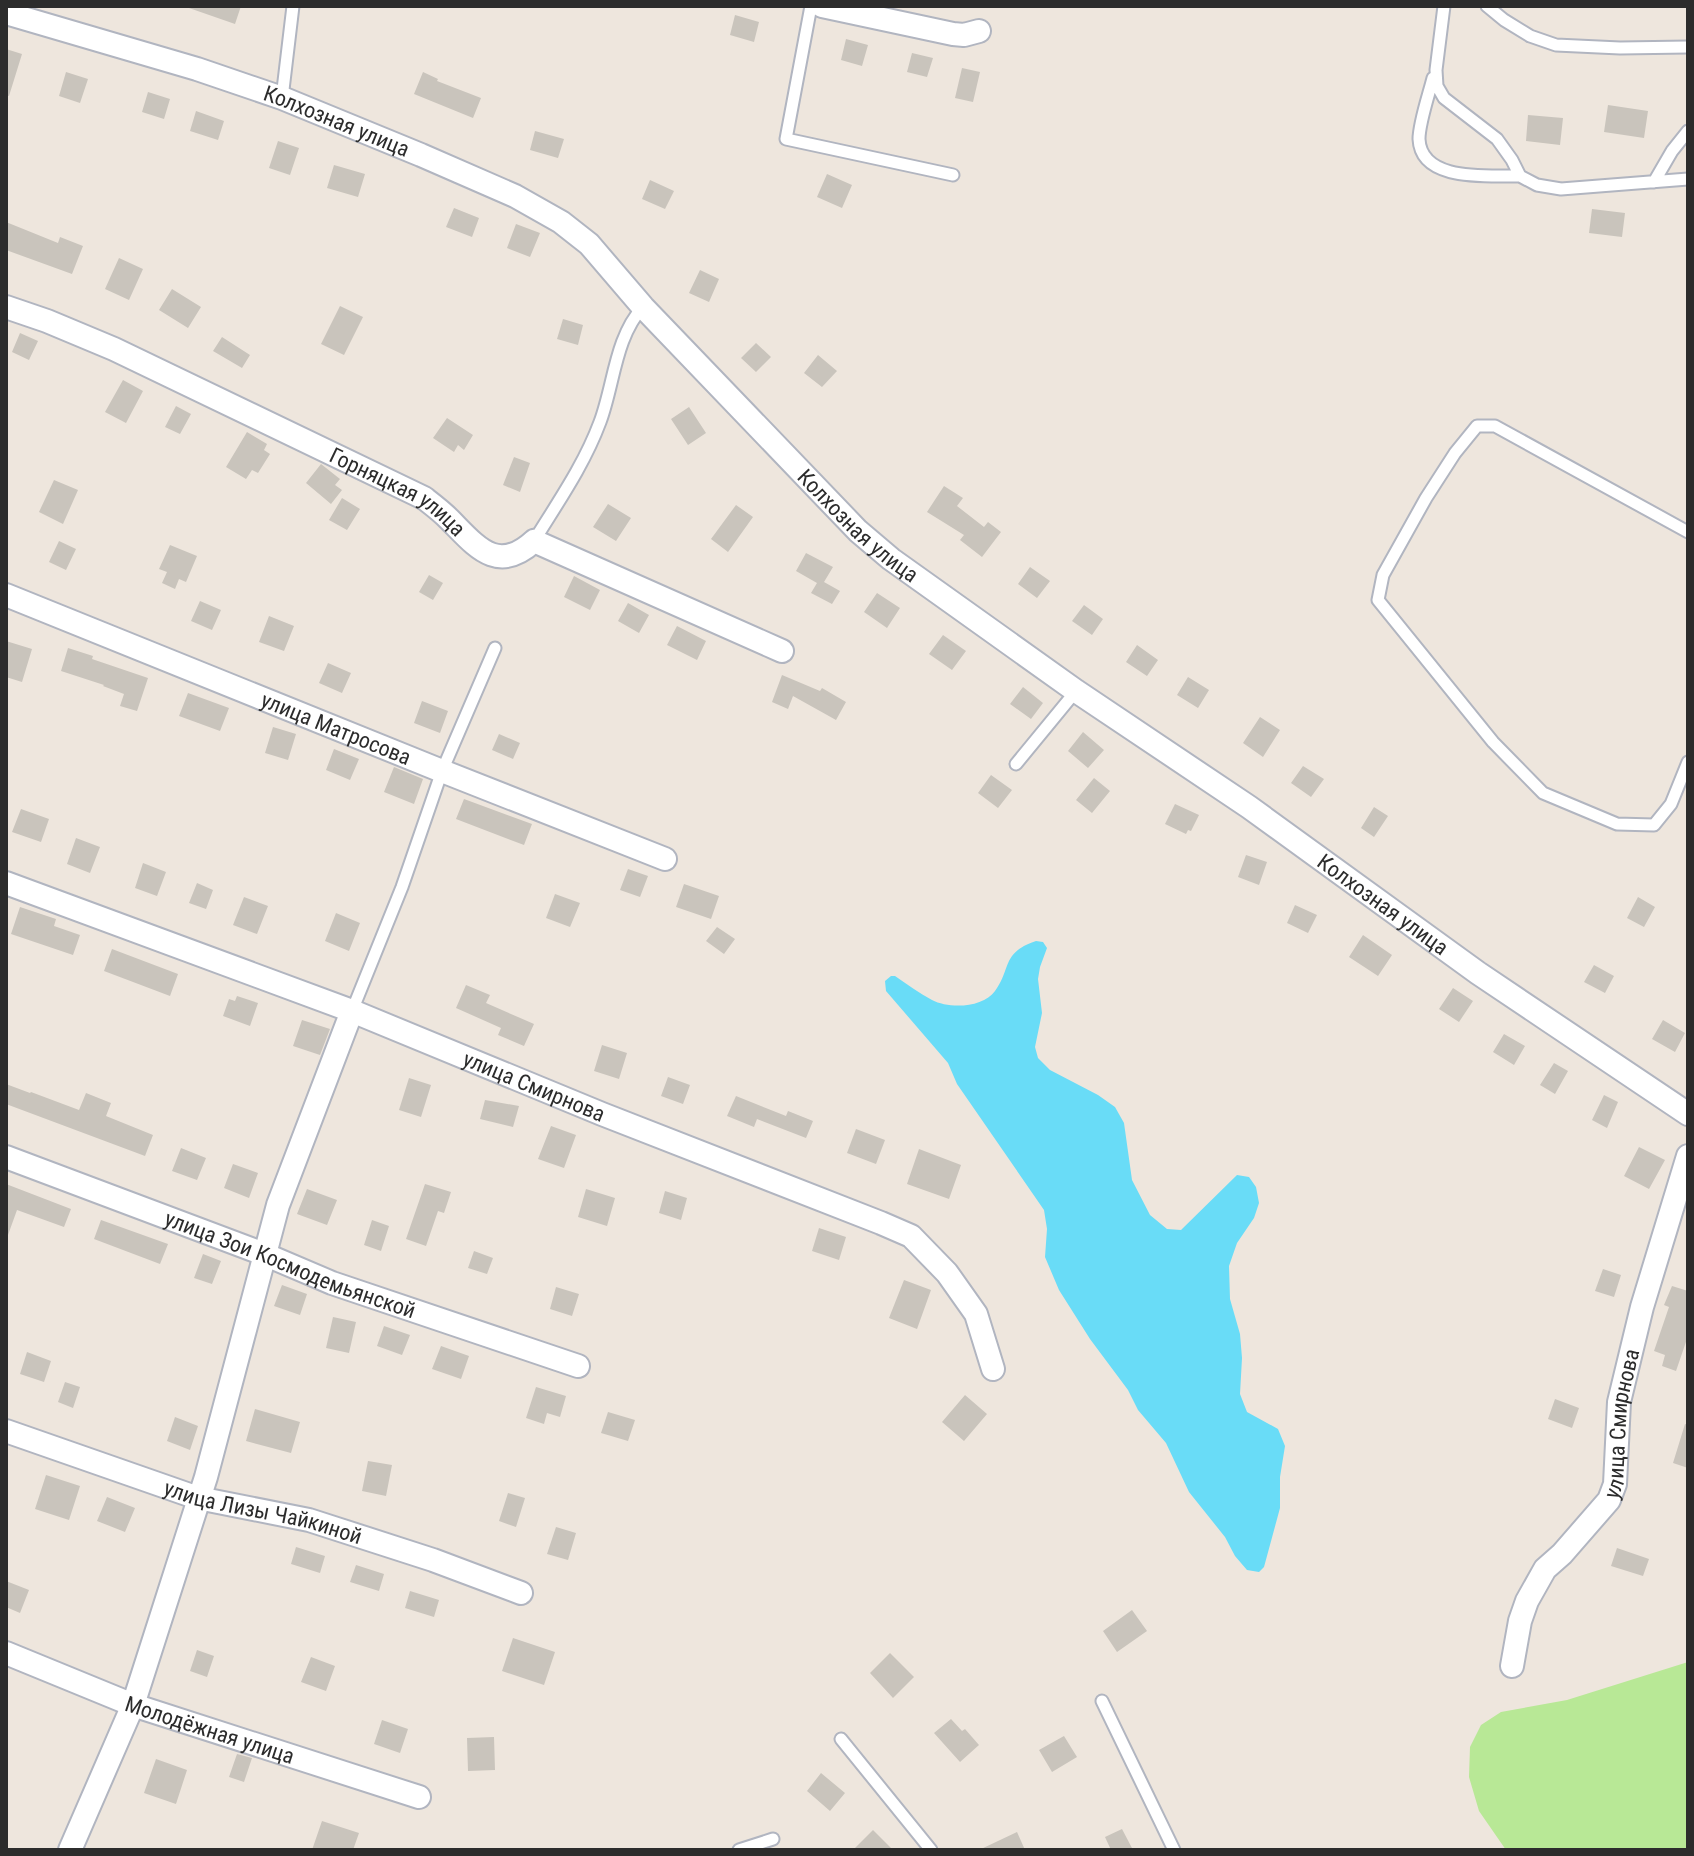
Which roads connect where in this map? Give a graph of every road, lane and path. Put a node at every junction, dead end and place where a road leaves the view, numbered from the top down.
1 (293, 6) edge
2 (811, 6) edge
3 (822, 6) edge
4 (1444, 6) edge
5 (1487, 6) edge
6 (6, 13) edge
7 (979, 31) dead end
8 (1688, 47) edge
9 (1436, 70) junction
10 (282, 98) junction
11 (1688, 131) edge
12 (953, 175) dead end
13 (1520, 176) junction
14 (1688, 179) edge
15 (1654, 182) junction
16 (6, 307) edge
17 (643, 307) junction
18 (1688, 532) edge
19 (534, 541) junction
20 (6, 595) edge
21 (495, 648) dead end
22 (782, 651) dead end
23 (1076, 691) junction
24 (1688, 762) edge
25 (1016, 764) dead end
26 (442, 771) junction
27 (665, 859) dead end
28 (6, 883) edge
29 (352, 1011) junction
30 (1688, 1114) edge
31 (1688, 1156) edge
32 (6, 1157) edge
33 (264, 1254) junction
34 (578, 1366) dead end
35 (993, 1369) dead end
36 (6, 1431) edge
37 (198, 1498) junction
38 (521, 1593) dead end
39 (6, 1653) edge
40 (1512, 1666) dead end
41 (1102, 1701) dead end
42 (133, 1705) junction
43 (841, 1739) dead end
44 (419, 1797) dead end
45 (773, 1839) dead end
46 (70, 1850) edge
47 (739, 1850) edge
48 (931, 1850) edge
49 (1174, 1850) edge

1 - 10 lane
2 - 12 lane
3 - 7 street
4 - 9 lane
5 - 8 lane
6 - 10 street, Колхозная улица
9 - 13 lane
9 - 13 lane
10 - 17 street, Колхозная улица
11 - 15 lane
13 - 15 lane
14 - 15 lane
16 - 19 street, Горняцкая улица
17 - 19 lane
17 - 23 street, Колхозная улица
18 - 24 lane
19 - 22 street
20 - 26 street, улица Матросова
21 - 26 lane
23 - 25 lane
23 - 30 street, Колхозная улица
26 - 27 street, улица Матросова
26 - 29 lane
28 - 29 street, улица Смирнова
29 - 33 street
29 - 35 street, улица Смирнова
31 - 40 street, улица Смирнова
32 - 33 street, улица Зои Космодемьянской
33 - 34 street, улица Зои Космодемьянской
33 - 37 street
36 - 37 street, улица Лизы Чайкиной
37 - 38 street, улица Лизы Чайкиной
37 - 42 street
39 - 42 street, Молодёжная улица
41 - 49 lane
42 - 44 street, Молодёжная улица
42 - 46 street
43 - 48 lane
45 - 47 lane

